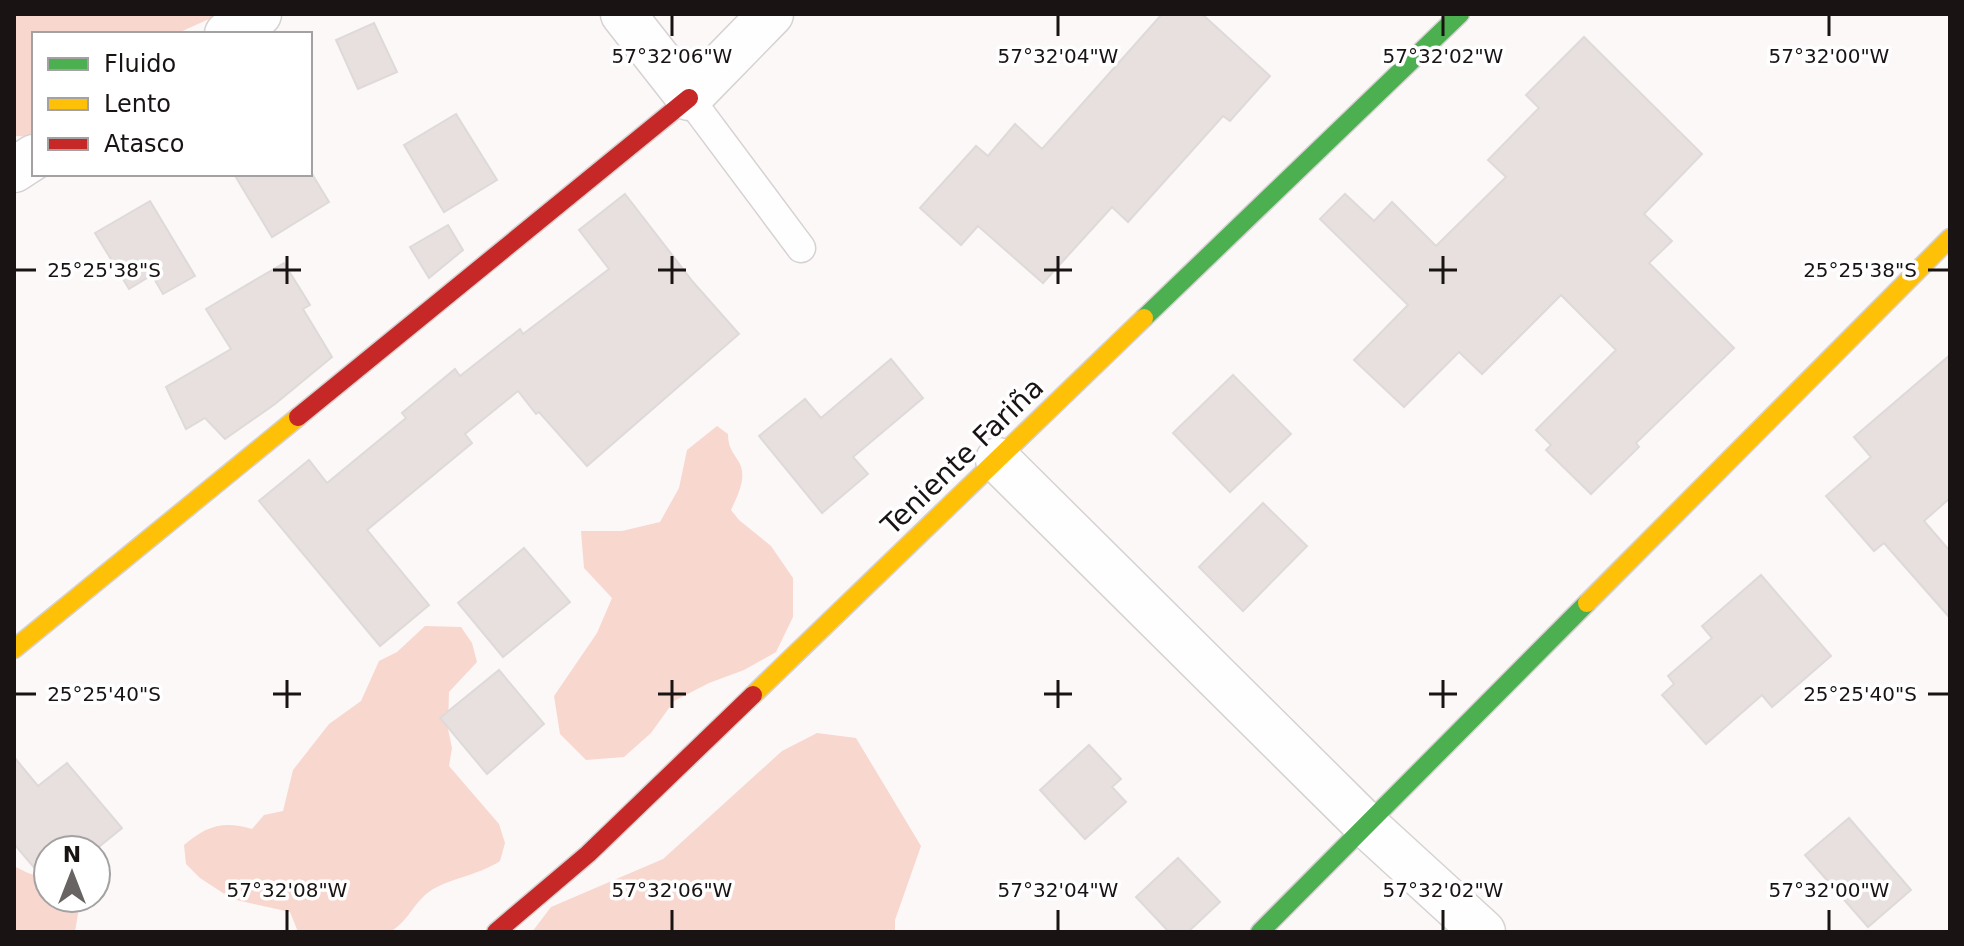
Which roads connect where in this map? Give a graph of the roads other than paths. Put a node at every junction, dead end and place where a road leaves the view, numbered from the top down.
1 (259, 14) edge
2 (623, 14) edge
3 (771, 14) edge
4 (1460, 14) edge
5 (230, 32) edge
6 (689, 98) junction
7 (32, 158) edge
8 (14, 170) edge
9 (1950, 238) edge
10 (801, 248) dead end
11 (998, 460) junction
12 (14, 649) edge
13 (1366, 825) junction
14 (496, 932) edge
15 (1260, 932) edge
16 (1483, 932) edge

1 - 5 street
2 - 6 street
3 - 6 street
4 - 11 street, Teniente Fariña
6 - 10 lane
6 - 12 street
7 - 8 street
9 - 13 street
11 - 13 street
11 - 14 street, Teniente Fariña
13 - 15 street
13 - 16 street

